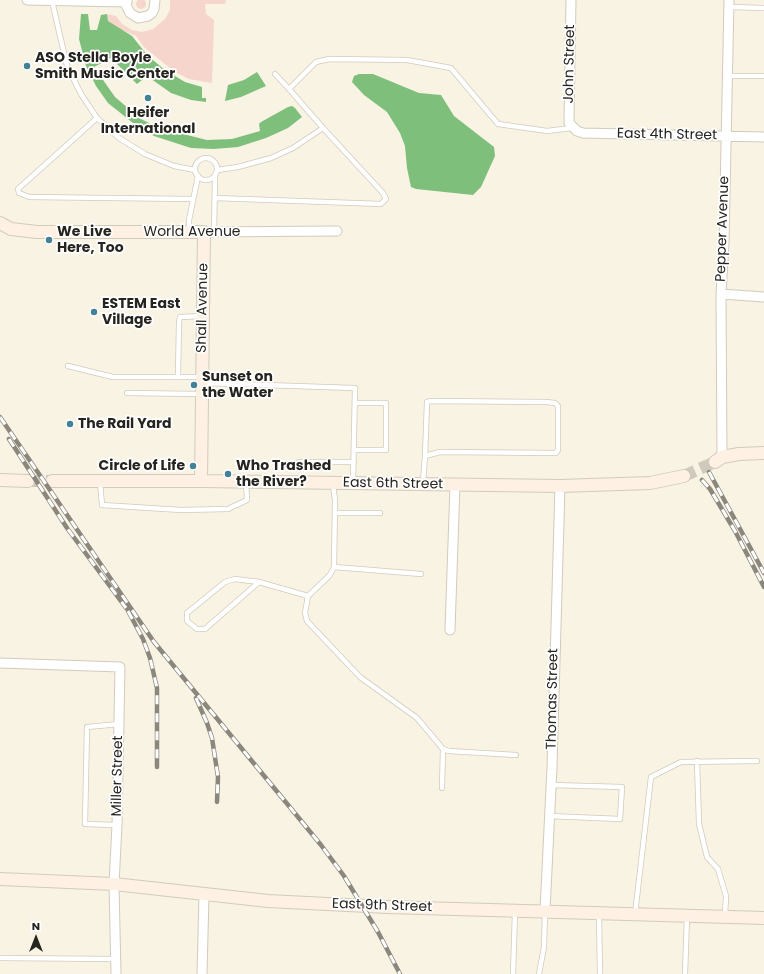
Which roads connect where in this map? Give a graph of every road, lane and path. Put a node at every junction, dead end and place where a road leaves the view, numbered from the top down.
1 (27, 0) edge
2 (36, 0) edge
3 (155, 0) edge
4 (571, 0) edge
5 (52, 1) edge
6 (127, 1) edge
7 (729, 4) edge
8 (764, 8) edge
9 (274, 74) dead end
10 (727, 76) junction
11 (764, 76) edge
12 (289, 89) junction
13 (97, 118) junction
14 (323, 128) junction
15 (572, 128) junction
16 (726, 136) junction
17 (764, 137) edge
18 (195, 170) junction
19 (217, 170) junction
20 (198, 176) junction
21 (215, 176) junction
22 (215, 198) junction
23 (193, 199) junction
24 (0, 223) edge
25 (337, 231) dead end
26 (189, 232) junction
27 (209, 232) junction
28 (721, 294) junction
29 (764, 297) edge
30 (202, 316) junction
31 (68, 366) dead end
32 (178, 377) junction
33 (202, 385) junction
34 (127, 393) dead end
35 (355, 403) junction
36 (354, 450) junction
37 (764, 453) edge
38 (425, 456) junction
39 (718, 459) joint
40 (299, 462) dead end
41 (354, 462) junction
42 (684, 476) tunnel mouth
43 (0, 480) edge
44 (100, 480) junction
45 (28, 481) tunnel mouth
46 (52, 481) tunnel mouth
47 (201, 481) junction
48 (246, 482) junction
49 (354, 482) junction
50 (333, 483) junction
51 (423, 484) junction
52 (455, 485) junction
53 (560, 486) junction
54 (335, 513) junction
55 (380, 513) dead end
56 (334, 567) junction
57 (421, 574) dead end
58 (259, 582) junction
59 (308, 596) junction
60 (450, 630) dead end
61 (0, 663) edge
62 (119, 724) junction
63 (443, 749) junction
64 (516, 755) dead end
65 (697, 761) junction
66 (757, 761) dead end
67 (551, 785) junction
68 (442, 788) dead end
69 (549, 816) junction
70 (117, 825) junction
71 (0, 879) edge
72 (114, 884) junction
73 (204, 895) junction
74 (515, 910) junction
75 (545, 911) junction
76 (599, 913) junction
77 (635, 914) junction
78 (687, 916) junction
79 (725, 916) junction
80 (764, 918) edge
81 (0, 958) edge
82 (116, 960) junction
83 (116, 974) edge
84 (202, 974) edge
85 (513, 974) edge
86 (539, 974) edge
87 (600, 974) edge
88 (685, 974) edge

1 - 2 street
2 - 5 street
3 - 6 street
4 - 15 street, John Street
5 - 6 street
5 - 13 lane
7 - 8 lane
7 - 10 street, Pepper Avenue
9 - 12 lane
10 - 11 lane
10 - 16 street, Pepper Avenue
12 - 14 lane
12 - 15 lane
13 - 18 lane
13 - 23 lane
14 - 19 lane
14 - 22 lane
15 - 16 street, East 4th Street
16 - 17 street, East 4th Street
16 - 28 street, Pepper Avenue
18 - 19 lane
18 - 20 lane
19 - 21 lane
20 - 21 lane
20 - 23 lane
21 - 22 lane
22 - 27 lane
23 - 26 lane
24 - 26 street, World Avenue
25 - 27 street, World Avenue
26 - 27 street, World Avenue
27 - 30 street, Shall Avenue
28 - 29 street
28 - 39 street, Pepper Avenue
30 - 32 lane
30 - 33 street, Shall Avenue
31 - 32 lane
32 - 33 lane
33 - 34 lane
33 - 35 lane
33 - 47 street, Shall Avenue
35 - 36 lane
35 - 36 lane
36 - 41 lane
37 - 39 street
38 - 38 lane
38 - 51 lane
40 - 41 lane
41 - 49 lane
42 - 53 street, East 6th Street
43 - 45 street
44 - 46 street, East 6th Street
44 - 47 street, East 6th Street
44 - 48 lane
47 - 48 street, East 6th Street
48 - 50 street, East 6th Street
49 - 50 street, East 6th Street
49 - 51 street, East 6th Street
50 - 54 lane
51 - 52 street, East 6th Street
52 - 53 street, East 6th Street
52 - 60 street
53 - 67 street, Thomas Street
54 - 55 lane
54 - 56 lane
56 - 57 lane
56 - 59 lane
58 - 58 lane
58 - 59 lane
59 - 63 lane
61 - 62 street, Miller Street
62 - 70 street, Miller Street
62 - 70 lane
63 - 64 lane
63 - 68 lane
65 - 66 lane
65 - 77 lane
65 - 79 lane
67 - 69 street, Thomas Street
67 - 69 lane
69 - 75 street, Thomas Street
70 - 72 street, Miller Street
71 - 72 street, East 9th Street
72 - 73 street, East 9th Street
72 - 82 street, Miller Street
73 - 74 street, East 9th Street
73 - 84 street
74 - 75 street, East 9th Street
74 - 85 lane
75 - 76 street, East 9th Street
75 - 86 lane
76 - 77 street, East 9th Street
76 - 87 lane
77 - 78 street, East 9th Street
78 - 79 street, East 9th Street
78 - 88 lane
79 - 80 street, East 9th Street
81 - 82 lane
82 - 83 street, Miller Street

